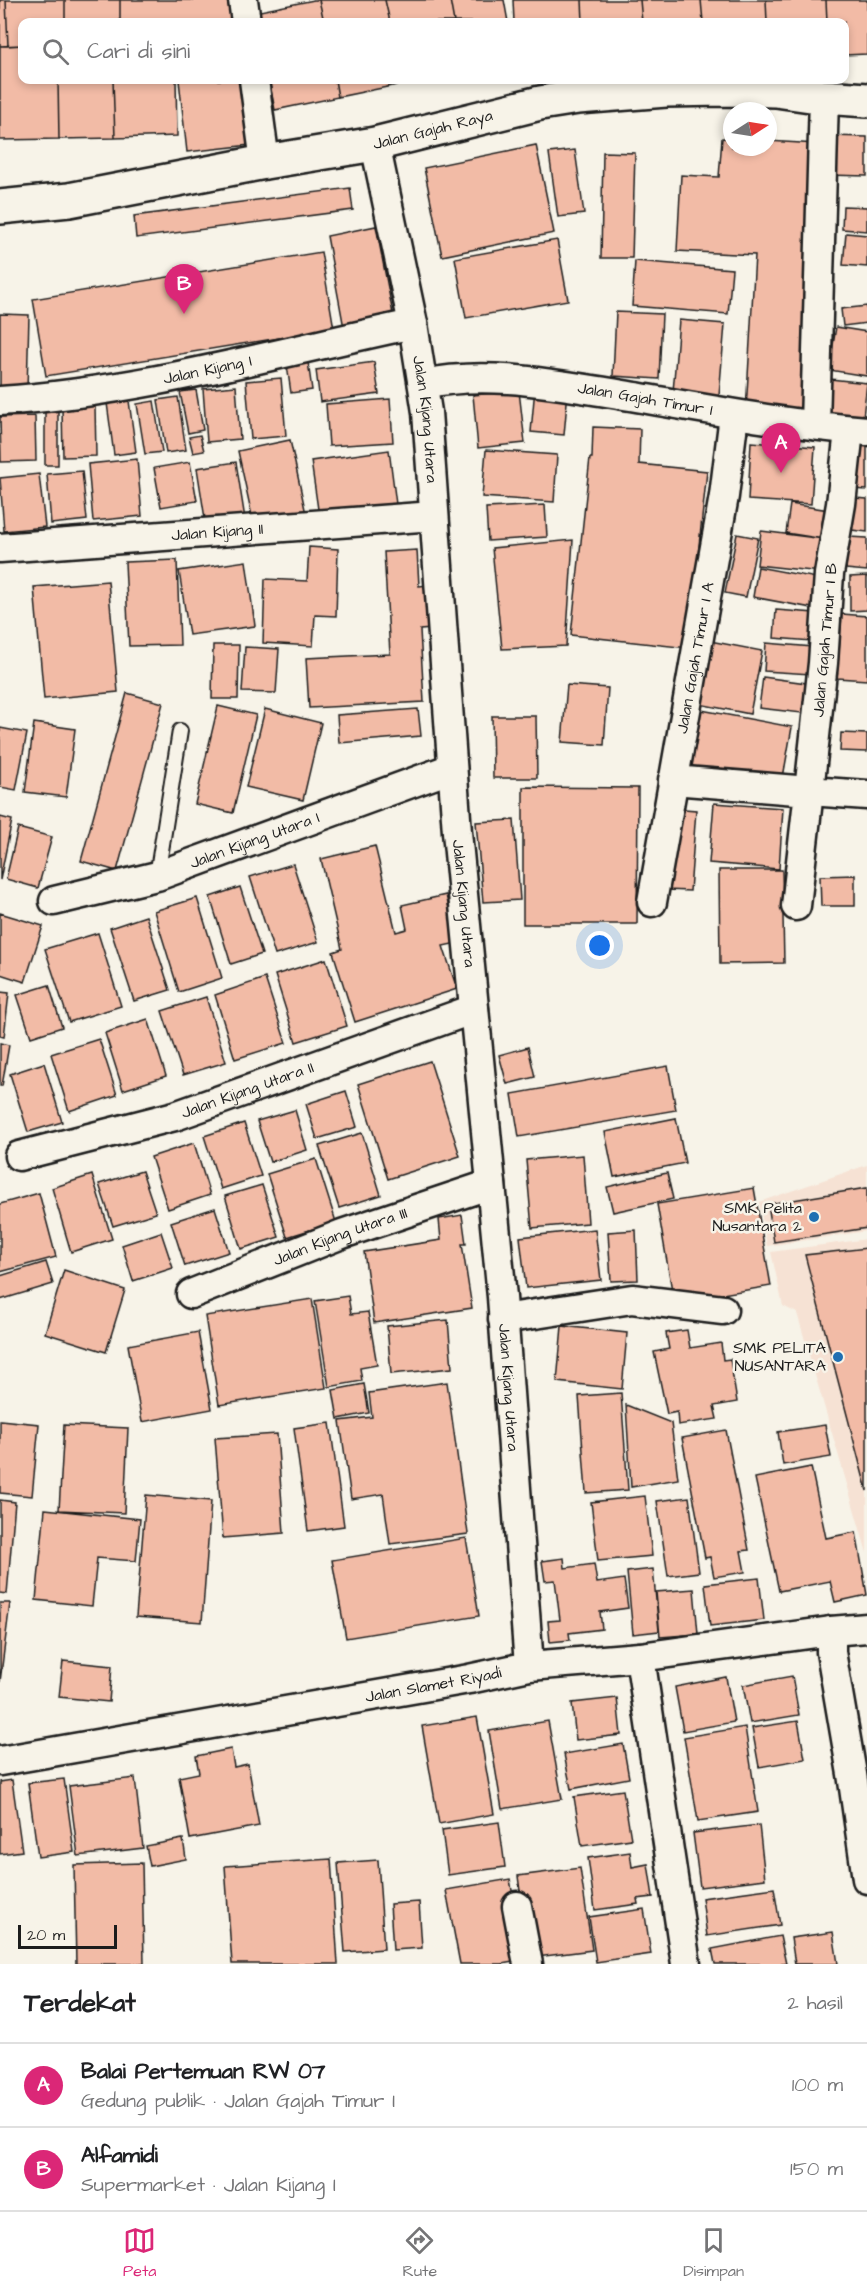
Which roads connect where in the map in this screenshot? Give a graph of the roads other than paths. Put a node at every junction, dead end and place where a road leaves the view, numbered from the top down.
1 (243, 0) edge
2 (245, 18) edge
3 (255, 84) edge
4 (824, 97) junction
5 (867, 100) edge
6 (375, 144) junction
7 (265, 162) junction
8 (0, 207) edge
9 (413, 324) junction
10 (423, 384) junction
11 (0, 401) edge
12 (734, 415) junction
13 (815, 425) junction
14 (858, 431) edge
15 (435, 516) junction
16 (0, 548) edge
17 (180, 731) dead end
18 (452, 768) junction
19 (673, 780) junction
20 (809, 791) junction
21 (867, 795) edge
22 (157, 876) junction
23 (54, 901) dead end
24 (652, 902) dead end
25 (796, 906) dead end
26 (474, 1010) junction
27 (19, 1156) dead end
28 (491, 1184) junction
29 (191, 1294) dead end
30 (723, 1310) dead end
31 (503, 1319) junction
32 (867, 1628) edge
33 (831, 1631) junction
34 (640, 1657) junction
35 (529, 1666) junction
36 (0, 1761) edge
37 (867, 1879) edge
38 (517, 1906) dead end
39 (528, 1964) edge
40 (686, 1964) edge

1 - 2 street
3 - 7 street
4 - 5 main road, Jalan Gajah Raya
4 - 6 main road, Jalan Gajah Raya
4 - 13 street
6 - 7 main road, Jalan Gajah Raya
6 - 9 street, Jalan Kijang Utara
7 - 8 main road, Jalan Gajah Raya
9 - 10 street, Jalan Kijang Utara
9 - 11 street, Jalan Kijang I
10 - 12 street, Jalan Gajah Timur I
10 - 15 street, Jalan Kijang Utara
12 - 13 street, Jalan Gajah Timur I
12 - 19 street, Jalan Gajah Timur I A
13 - 14 street, Jalan Gajah Timur I
14 - 20 street, Jalan Gajah Timur I B
15 - 16 street, Jalan Kijang II
15 - 18 street, Jalan Kijang Utara
17 - 22 lane
18 - 22 street, Jalan Kijang Utara I
18 - 26 street, Jalan Kijang Utara
19 - 20 street
19 - 24 street, Jalan Gajah Timur I A
20 - 21 street
20 - 25 street, Jalan Gajah Timur I B
22 - 23 street, Jalan Kijang Utara I
26 - 27 street, Jalan Kijang Utara II
26 - 28 street, Jalan Kijang Utara
28 - 29 street, Jalan Kijang Utara III
28 - 31 street, Jalan Kijang Utara
30 - 31 street
31 - 35 street, Jalan Kijang Utara
32 - 33 street, Jalan Slamet Riyadi
33 - 34 street, Jalan Slamet Riyadi
33 - 37 street
34 - 35 street, Jalan Slamet Riyadi
34 - 40 street
35 - 36 street, Jalan Slamet Riyadi
38 - 39 street

